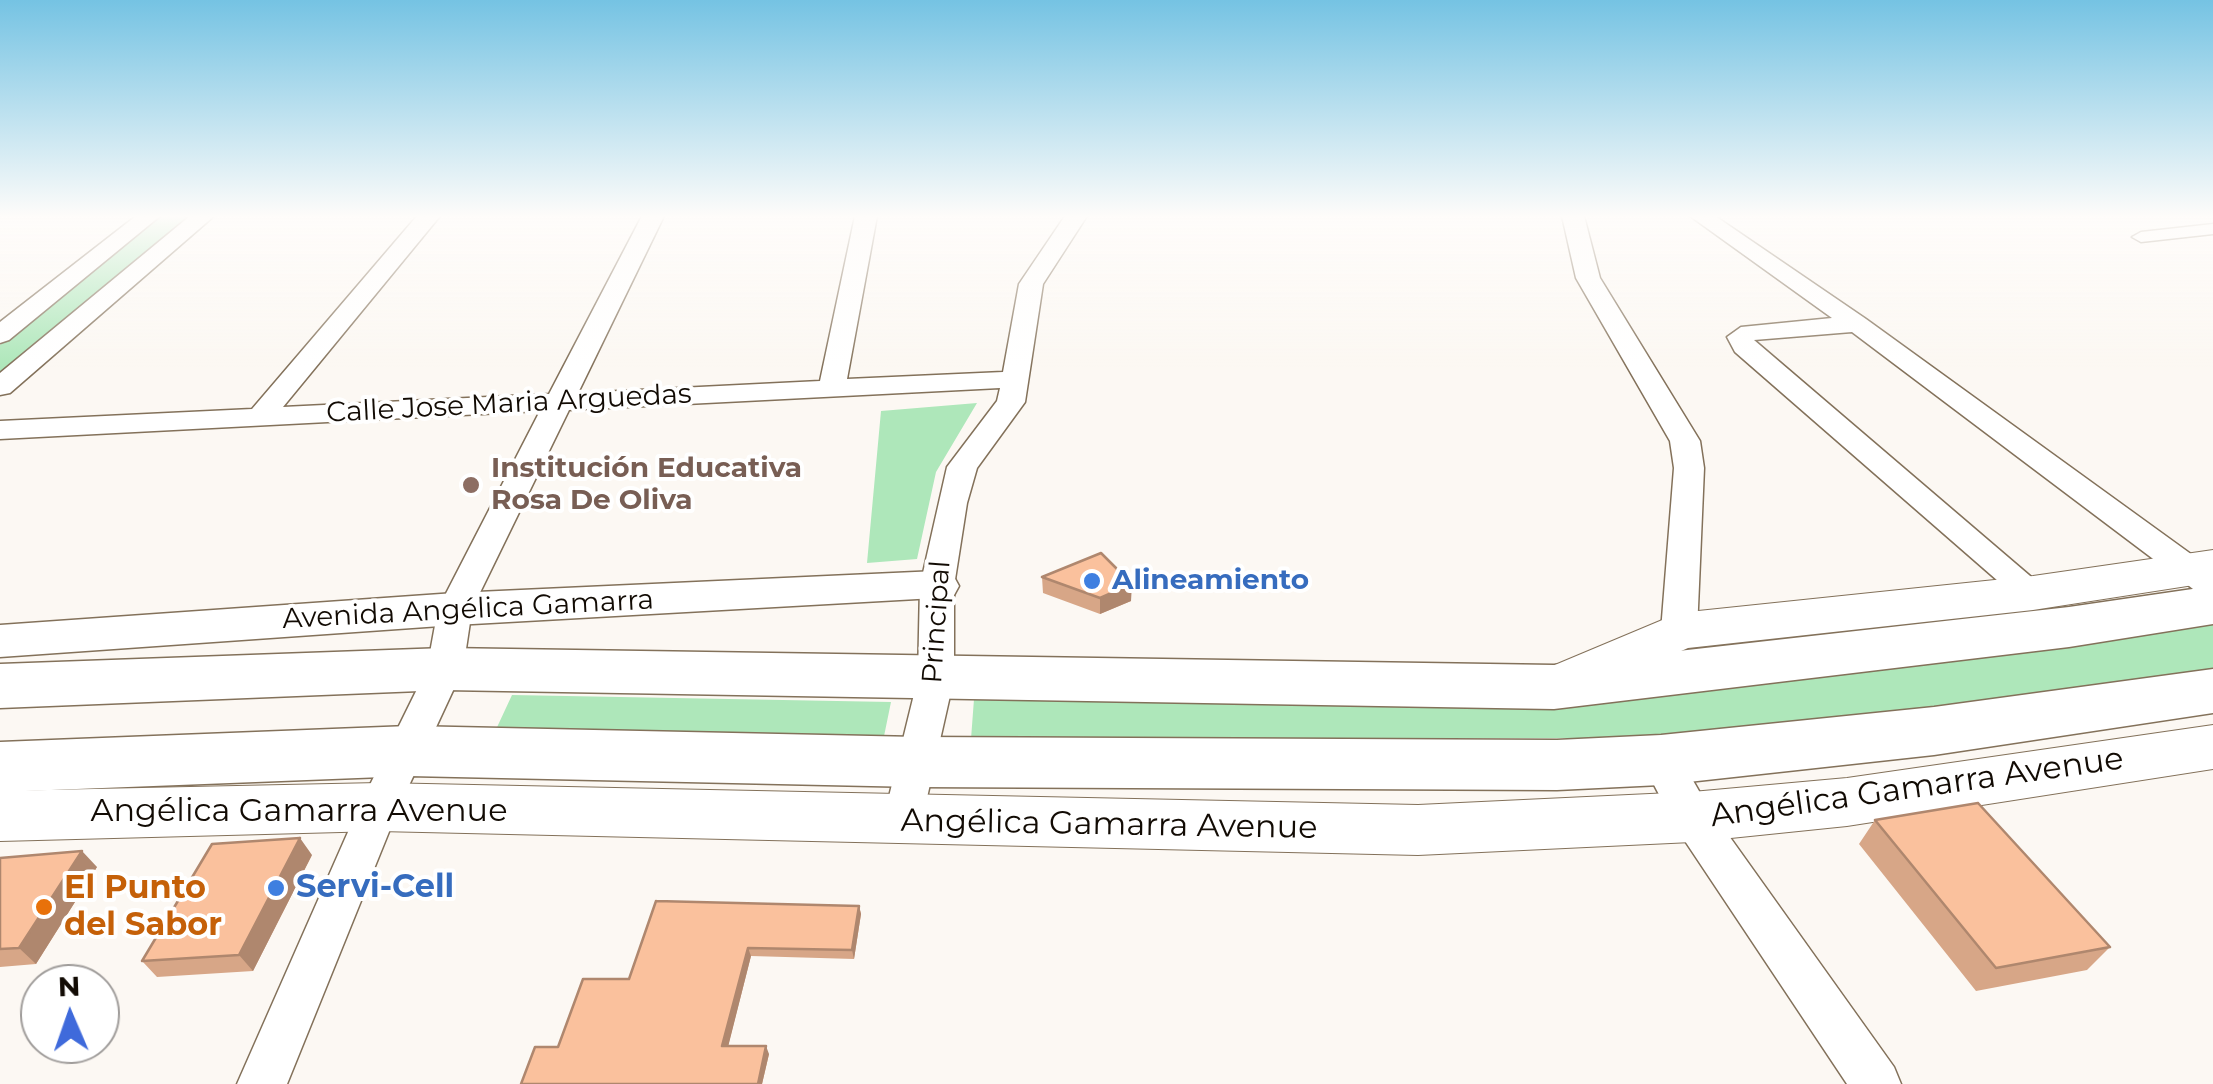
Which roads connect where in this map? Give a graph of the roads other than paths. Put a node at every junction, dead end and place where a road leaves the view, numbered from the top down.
1 (86, 267) edge
2 (143, 267) edge
3 (386, 267) edge
4 (627, 267) edge
5 (856, 267) edge
6 (1043, 267) edge
7 (1585, 267) edge
8 (1773, 267) edge
9 (1856, 324) junction
10 (0, 335) edge
11 (1018, 380) junction
12 (0, 387) edge
13 (832, 388) junction
14 (558, 401) junction
15 (260, 416) junction
16 (0, 430) edge
17 (2207, 582) edge
18 (936, 586) junction
19 (2033, 593) junction
20 (454, 609) junction
21 (1680, 631) junction
22 (0, 641) edge
23 (445, 669) junction
24 (936, 678) junction
25 (0, 686) edge
26 (1554, 687) junction
27 (2213, 691) edge
28 (2213, 747) edge
29 (409, 751) junction
30 (1661, 760) junction
31 (917, 762) junction
32 (9, 790) edge
33 (379, 807) junction
34 (1692, 817) junction
35 (904, 821) junction
36 (262, 1084) edge
37 (1876, 1084) edge

1 - 10 street
2 - 12 street
3 - 15 street
4 - 14 street
5 - 13 street
6 - 11 street, Principal
7 - 21 street
8 - 9 street
9 - 17 street
9 - 19 street
11 - 13 street, Calle Jose Maria Arguedas
11 - 18 street, Principal
13 - 14 street, Calle Jose Maria Arguedas
14 - 15 street, Calle Jose Maria Arguedas
14 - 20 street
15 - 16 street, Calle Jose Maria Arguedas
17 - 19 main road
17 - 26 main road
18 - 20 street, Avenida Angélica Gamarra
18 - 24 street, Principal
19 - 21 main road
20 - 22 street, Avenida Angélica Gamarra
20 - 23 street
21 - 26 main road
23 - 24 main road
23 - 25 main road
23 - 29 street
24 - 26 main road
24 - 31 street, Principal
27 - 30 main road, Angélica Gamarra Avenue
28 - 34 main road, Angélica Gamarra Avenue
29 - 31 main road, Angélica Gamarra Avenue
29 - 32 main road, Angélica Gamarra Avenue
29 - 33 street
30 - 31 main road, Angélica Gamarra Avenue
30 - 34 street
31 - 35 street, Principal
32 - 33 main road, Angélica Gamarra Avenue
33 - 35 main road, Angélica Gamarra Avenue
33 - 36 street
34 - 35 main road, Angélica Gamarra Avenue
34 - 37 street

